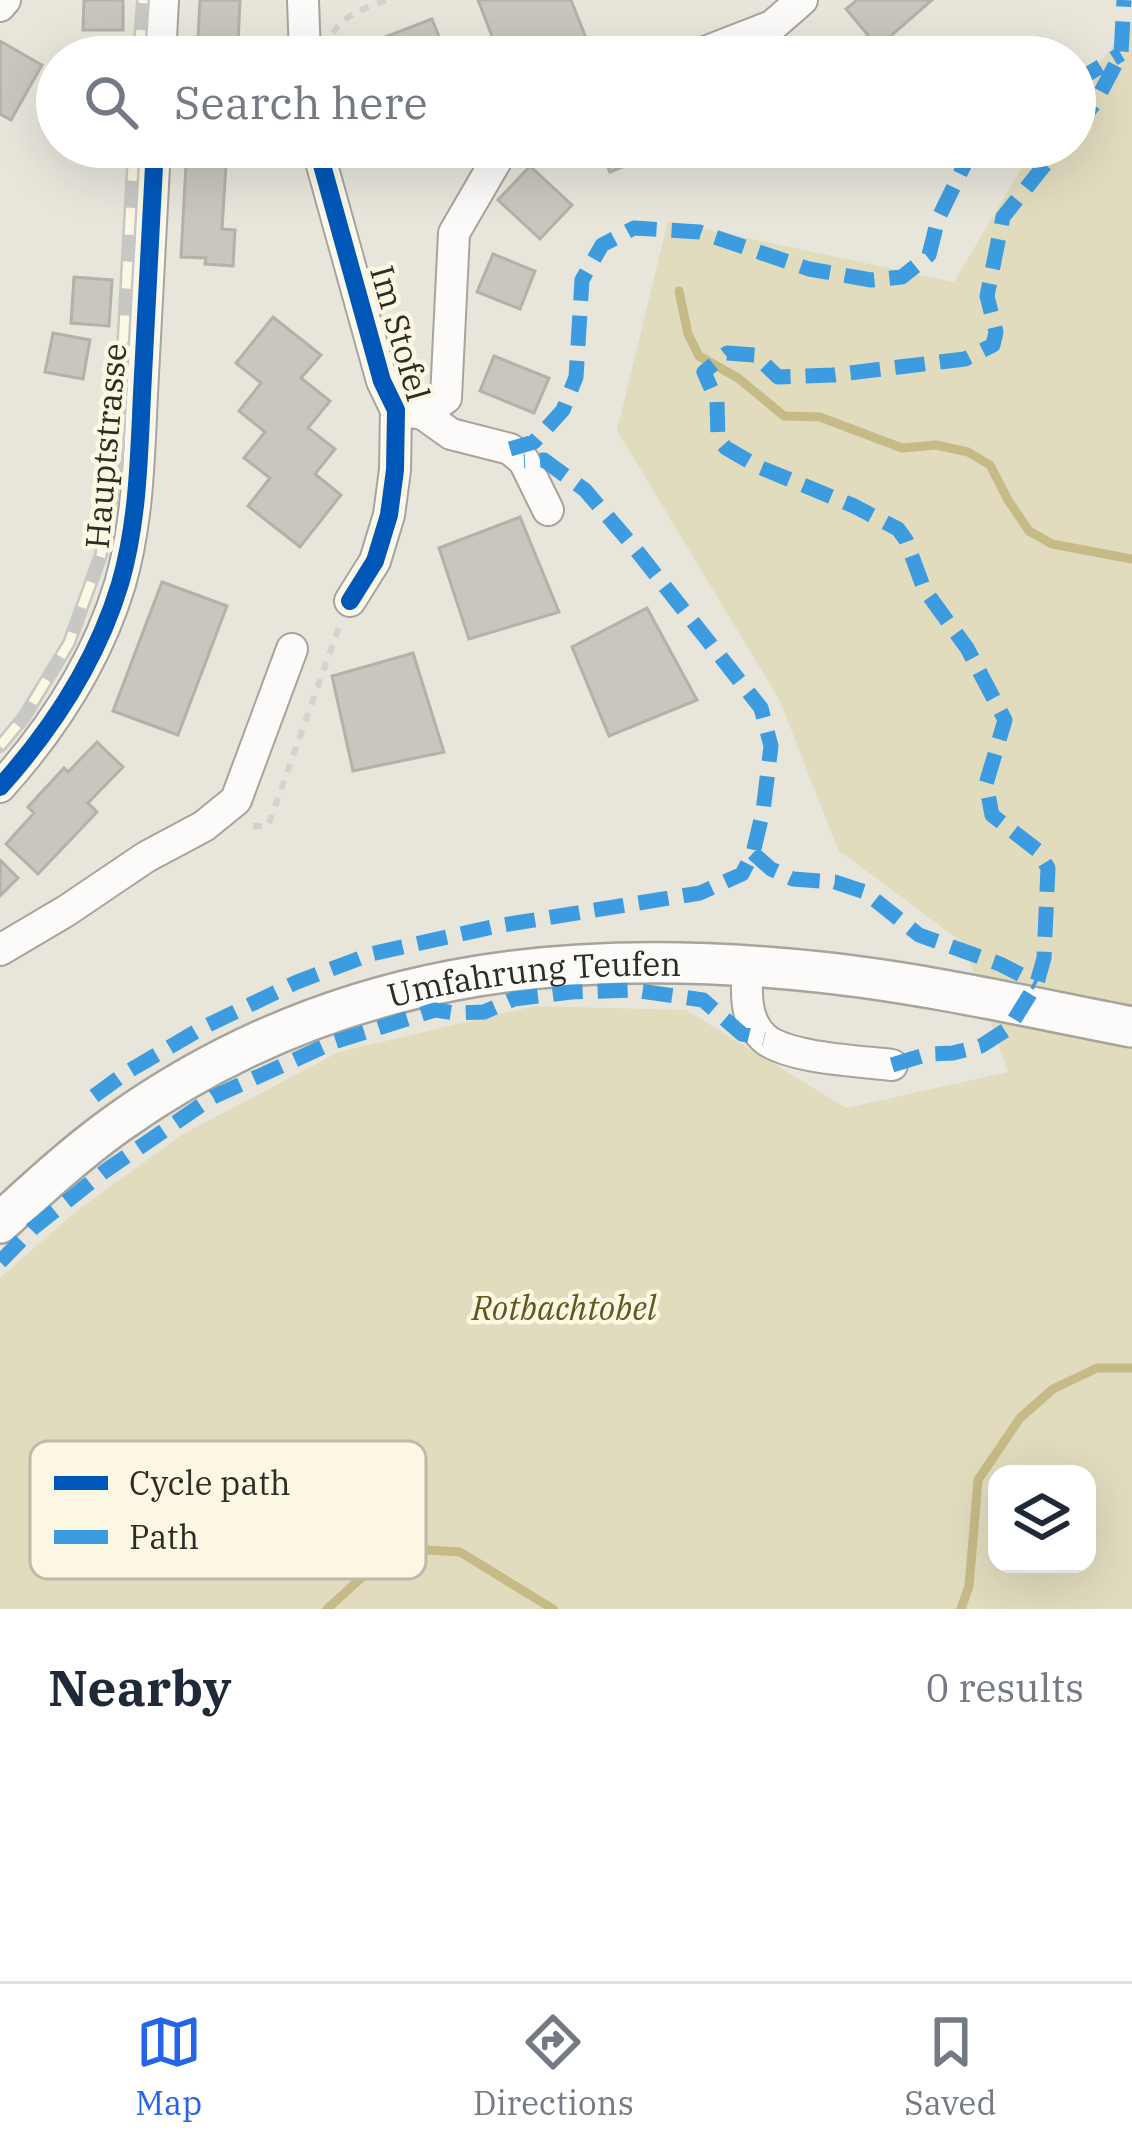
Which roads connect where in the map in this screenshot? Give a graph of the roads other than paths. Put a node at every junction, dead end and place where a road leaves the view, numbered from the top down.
1 (163, 0) edge
2 (303, 0) edge
3 (802, 0) edge
4 (161, 36) edge
5 (312, 36) edge
6 (746, 36) edge
7 (154, 168) edge
8 (323, 168) edge
9 (492, 168) edge
10 (410, 412) junction
11 (548, 510) dead end
12 (350, 601) dead end
13 (292, 650) dead end
14 (0, 787) edge
15 (0, 950) edge
16 (748, 966) junction
17 (1132, 1027) edge
18 (892, 1065) dead end
19 (0, 1222) edge

1 - 4 street
2 - 5 street
3 - 6 street
7 - 14 street, Hauptstrasse
8 - 10 street, Im Stofel
9 - 10 street
10 - 11 street
10 - 12 street, Im Stofel
13 - 15 street
16 - 17 main road, Umfahrung Teufen
16 - 18 street
16 - 19 main road, Umfahrung Teufen

